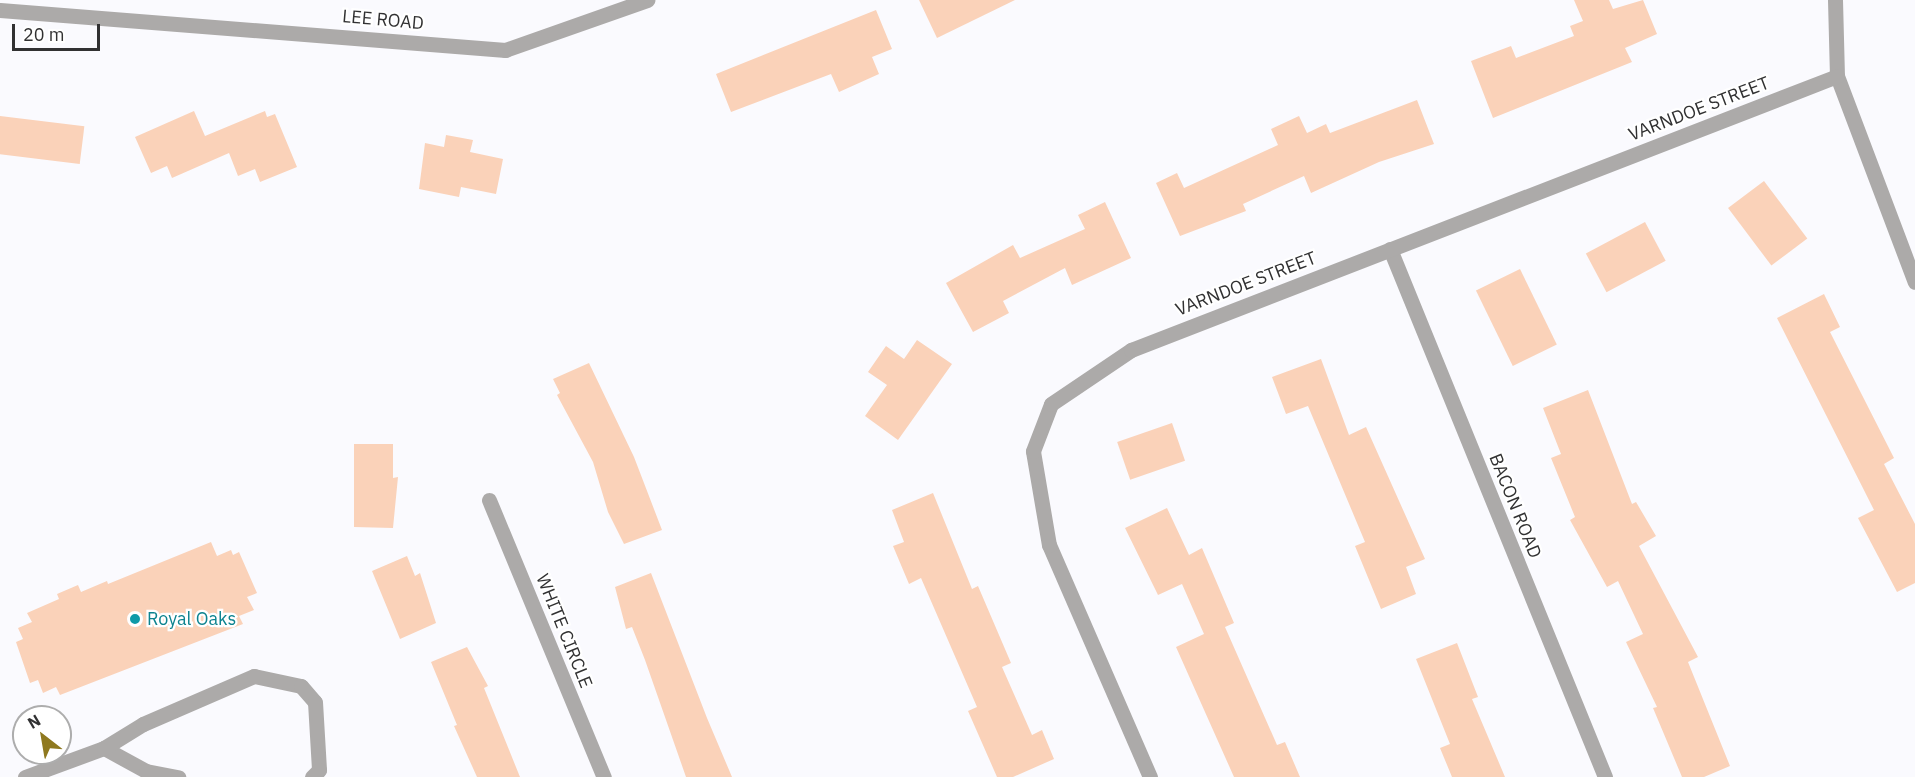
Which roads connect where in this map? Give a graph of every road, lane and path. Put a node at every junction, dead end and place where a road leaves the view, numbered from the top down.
1 (646, 0) edge
2 (1835, 0) edge
3 (0, 10) edge
4 (1837, 76) junction
5 (1390, 249) junction
6 (1915, 282) edge
7 (489, 500) dead end
8 (104, 748) junction
9 (26, 777) edge
10 (178, 777) edge
11 (312, 777) edge
12 (604, 777) edge
13 (1150, 777) edge
14 (1605, 777) edge

1 - 3 street, LEE ROAD
2 - 4 street
4 - 5 street, VARNDOE STREET
4 - 6 street
5 - 13 street, VARNDOE STREET
5 - 14 street, BACON ROAD
7 - 12 street, WHITE CIRCLE
8 - 9 street
8 - 10 street
8 - 11 street

